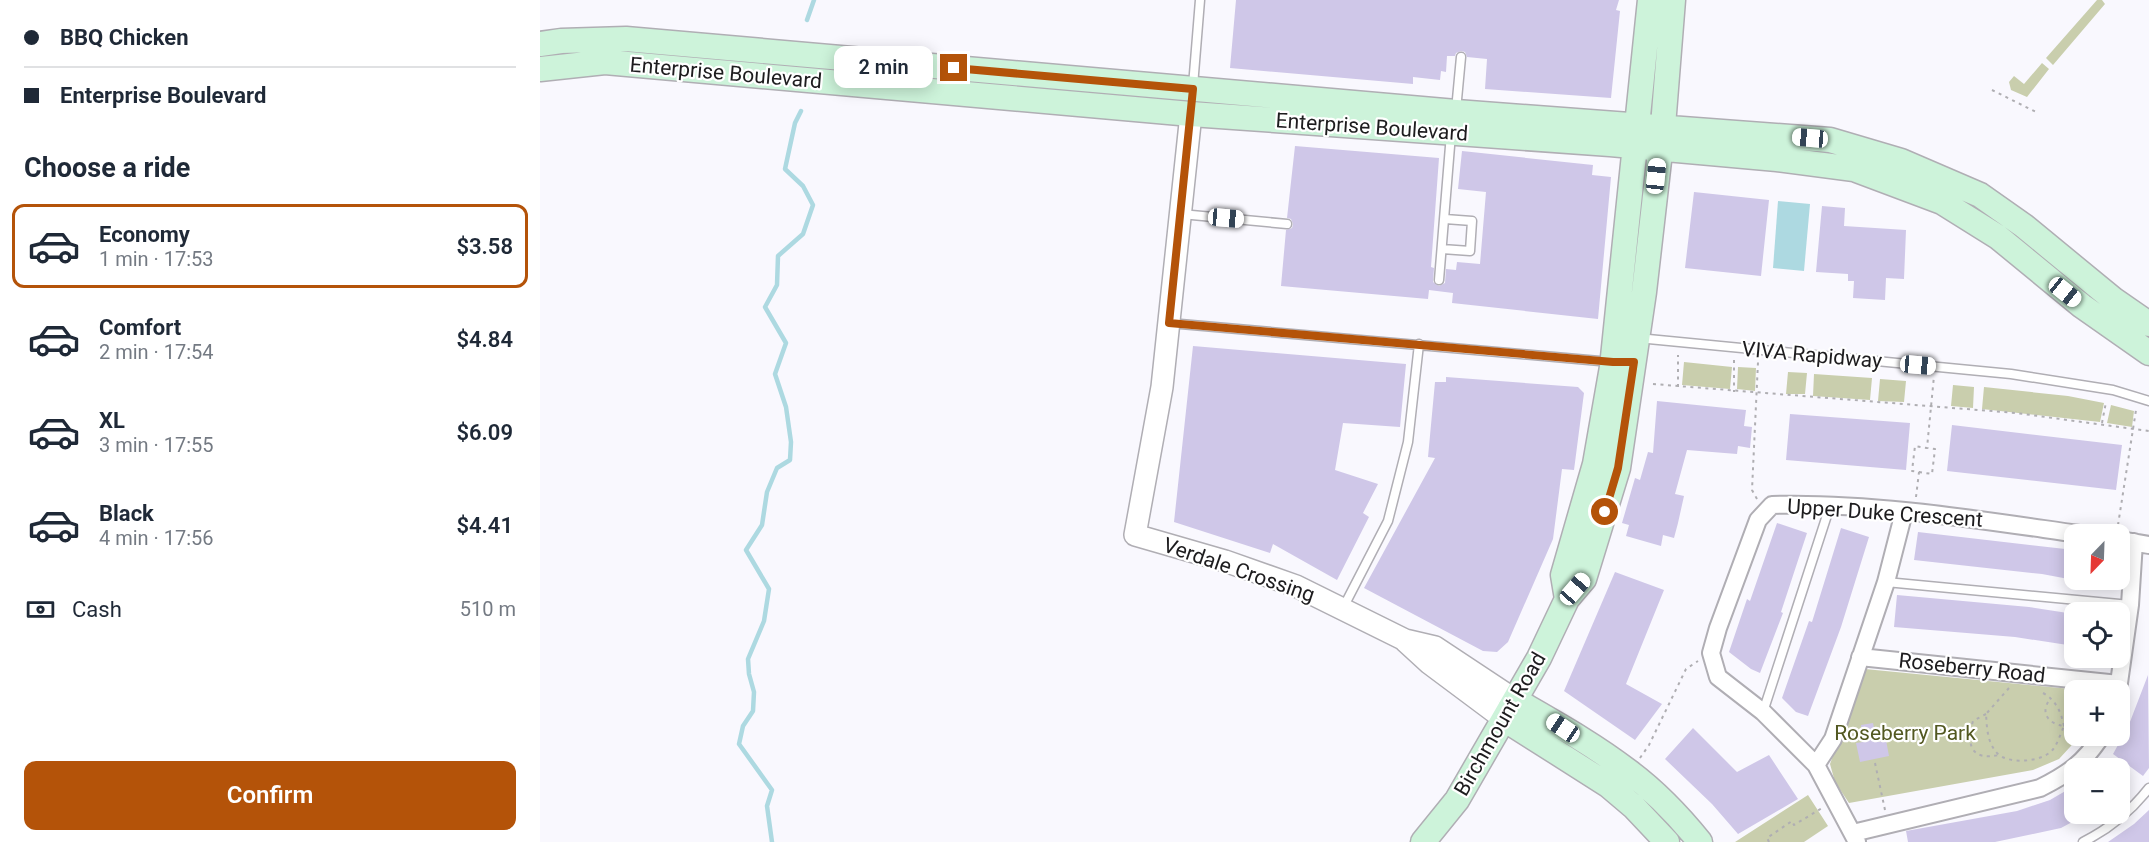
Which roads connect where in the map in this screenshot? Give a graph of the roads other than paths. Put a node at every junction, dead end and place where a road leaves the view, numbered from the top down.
1 (1200, 0) edge
2 (1650, 0) edge
3 (1673, 0) edge
4 (540, 44) edge
5 (1461, 57) dead end
6 (540, 69) edge
7 (1193, 89) junction
8 (1191, 114) junction
9 (1454, 123) junction
10 (1635, 135) junction
11 (1661, 138) junction
12 (1180, 214) junction
13 (1445, 219) junction
14 (1287, 224) dead end
15 (1433, 237) dead end
16 (1443, 238) junction
17 (1442, 249) junction
18 (1440, 280) dead end
19 (1169, 323) junction
20 (2149, 324) edge
21 (1627, 337) junction
22 (1419, 344) junction
23 (2149, 353) edge
24 (1624, 362) junction
25 (2149, 401) edge
26 (1830, 506) junction
27 (1909, 512) junction
28 (2064, 532) edge
29 (2134, 542) edge
30 (1886, 582) junction
31 (2098, 602) edge
32 (2130, 605) edge
33 (1342, 609) junction
34 (1860, 657) junction
35 (2064, 681) edge
36 (1510, 709) junction
37 (1763, 712) junction
38 (2096, 746) edge
39 (1816, 765) junction
40 (2149, 788) edge
41 (1855, 838) edge
42 (1423, 842) edge
43 (1667, 842) edge
44 (1700, 842) edge
45 (2082, 842) edge

1 - 7 lane
2 - 10 main road, Birchmount Road
3 - 11 main road, Birchmount Road
4 - 7 main road, Enterprise Boulevard
5 - 9 lane
6 - 8 main road, Enterprise Boulevard
7 - 8 street
7 - 9 main road, Enterprise Boulevard
8 - 9 main road, Enterprise Boulevard
8 - 12 street
9 - 10 main road, Enterprise Boulevard
9 - 13 lane
10 - 11 main road, Enterprise Boulevard
10 - 21 main road, Birchmount Road
11 - 20 main road, Enterprise Boulevard
11 - 21 main road, Birchmount Road
11 - 23 main road, Enterprise Boulevard
12 - 14 lane
12 - 19 street
13 - 16 lane
13 - 17 lane
15 - 16 lane
16 - 17 lane
17 - 18 lane
19 - 22 lane
19 - 33 street, Verdale Crossing
21 - 24 main road, Birchmount Road
21 - 25 lane, VIVA Rapidway
22 - 24 lane
22 - 33 lane
24 - 36 main road, Birchmount Road
26 - 27 street, Upper Duke Crescent
26 - 37 lane
26 - 37 street, Upper Duke Crescent
27 - 28 street, Upper Duke Crescent
27 - 30 street
29 - 32 street
30 - 31 lane
30 - 34 street
33 - 36 street, Verdale Crossing
34 - 35 street, Roseberry Road
34 - 39 street
36 - 42 main road, Birchmount Road
36 - 43 main road, Verdale Crossing
36 - 44 main road, Verdale Crossing
37 - 39 street
38 - 41 street
39 - 41 street
40 - 45 lane

